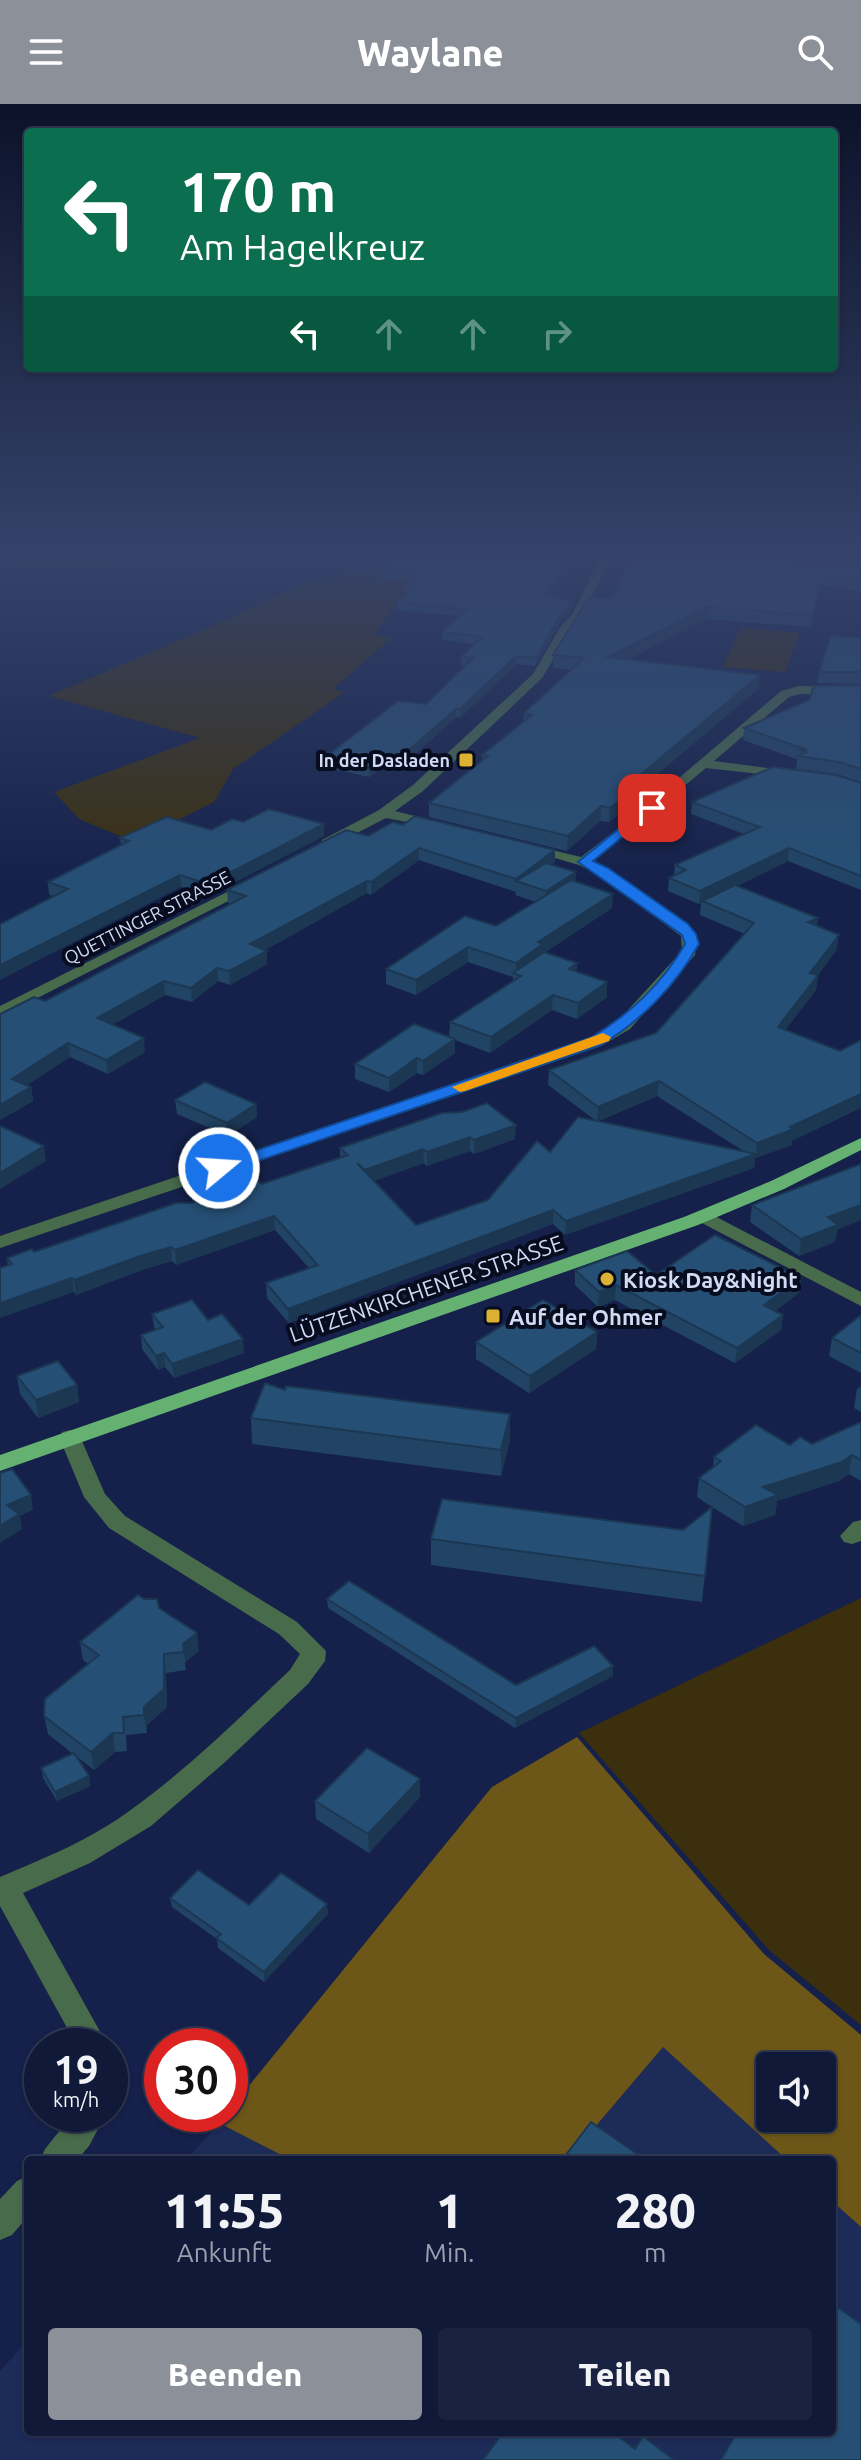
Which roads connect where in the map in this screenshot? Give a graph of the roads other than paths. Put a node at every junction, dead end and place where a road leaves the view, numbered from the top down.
1 (545, 664) edge
2 (861, 691) edge
3 (704, 764) junction
4 (807, 777) edge
5 (384, 813) junction
6 (456, 831) edge
7 (513, 844) edge
8 (316, 849) edge
9 (584, 862) junction
10 (263, 878) edge
11 (0, 1012) edge
12 (861, 1143) edge
13 (705, 1217) junction
14 (0, 1242) edge
15 (861, 1300) edge
16 (70, 1437) junction
17 (0, 1463) edge
18 (3, 1889) edge
19 (83, 2028) edge
20 (80, 2132) edge
21 (60, 2156) edge
22 (24, 2197) edge
23 (0, 2224) edge

1 - 5 street
2 - 3 street
3 - 4 street
3 - 9 street
5 - 6 street
5 - 8 street
7 - 9 street
9 - 14 street
10 - 11 street, QUETTINGER STRASSE
12 - 13 main road, LÜTZENKIRCHENER STRASSE
13 - 15 street
13 - 16 main road, LÜTZENKIRCHENER STRASSE
16 - 17 main road, LÜTZENKIRCHENER STRASSE
16 - 18 street
18 - 19 street
20 - 21 street
22 - 23 street

